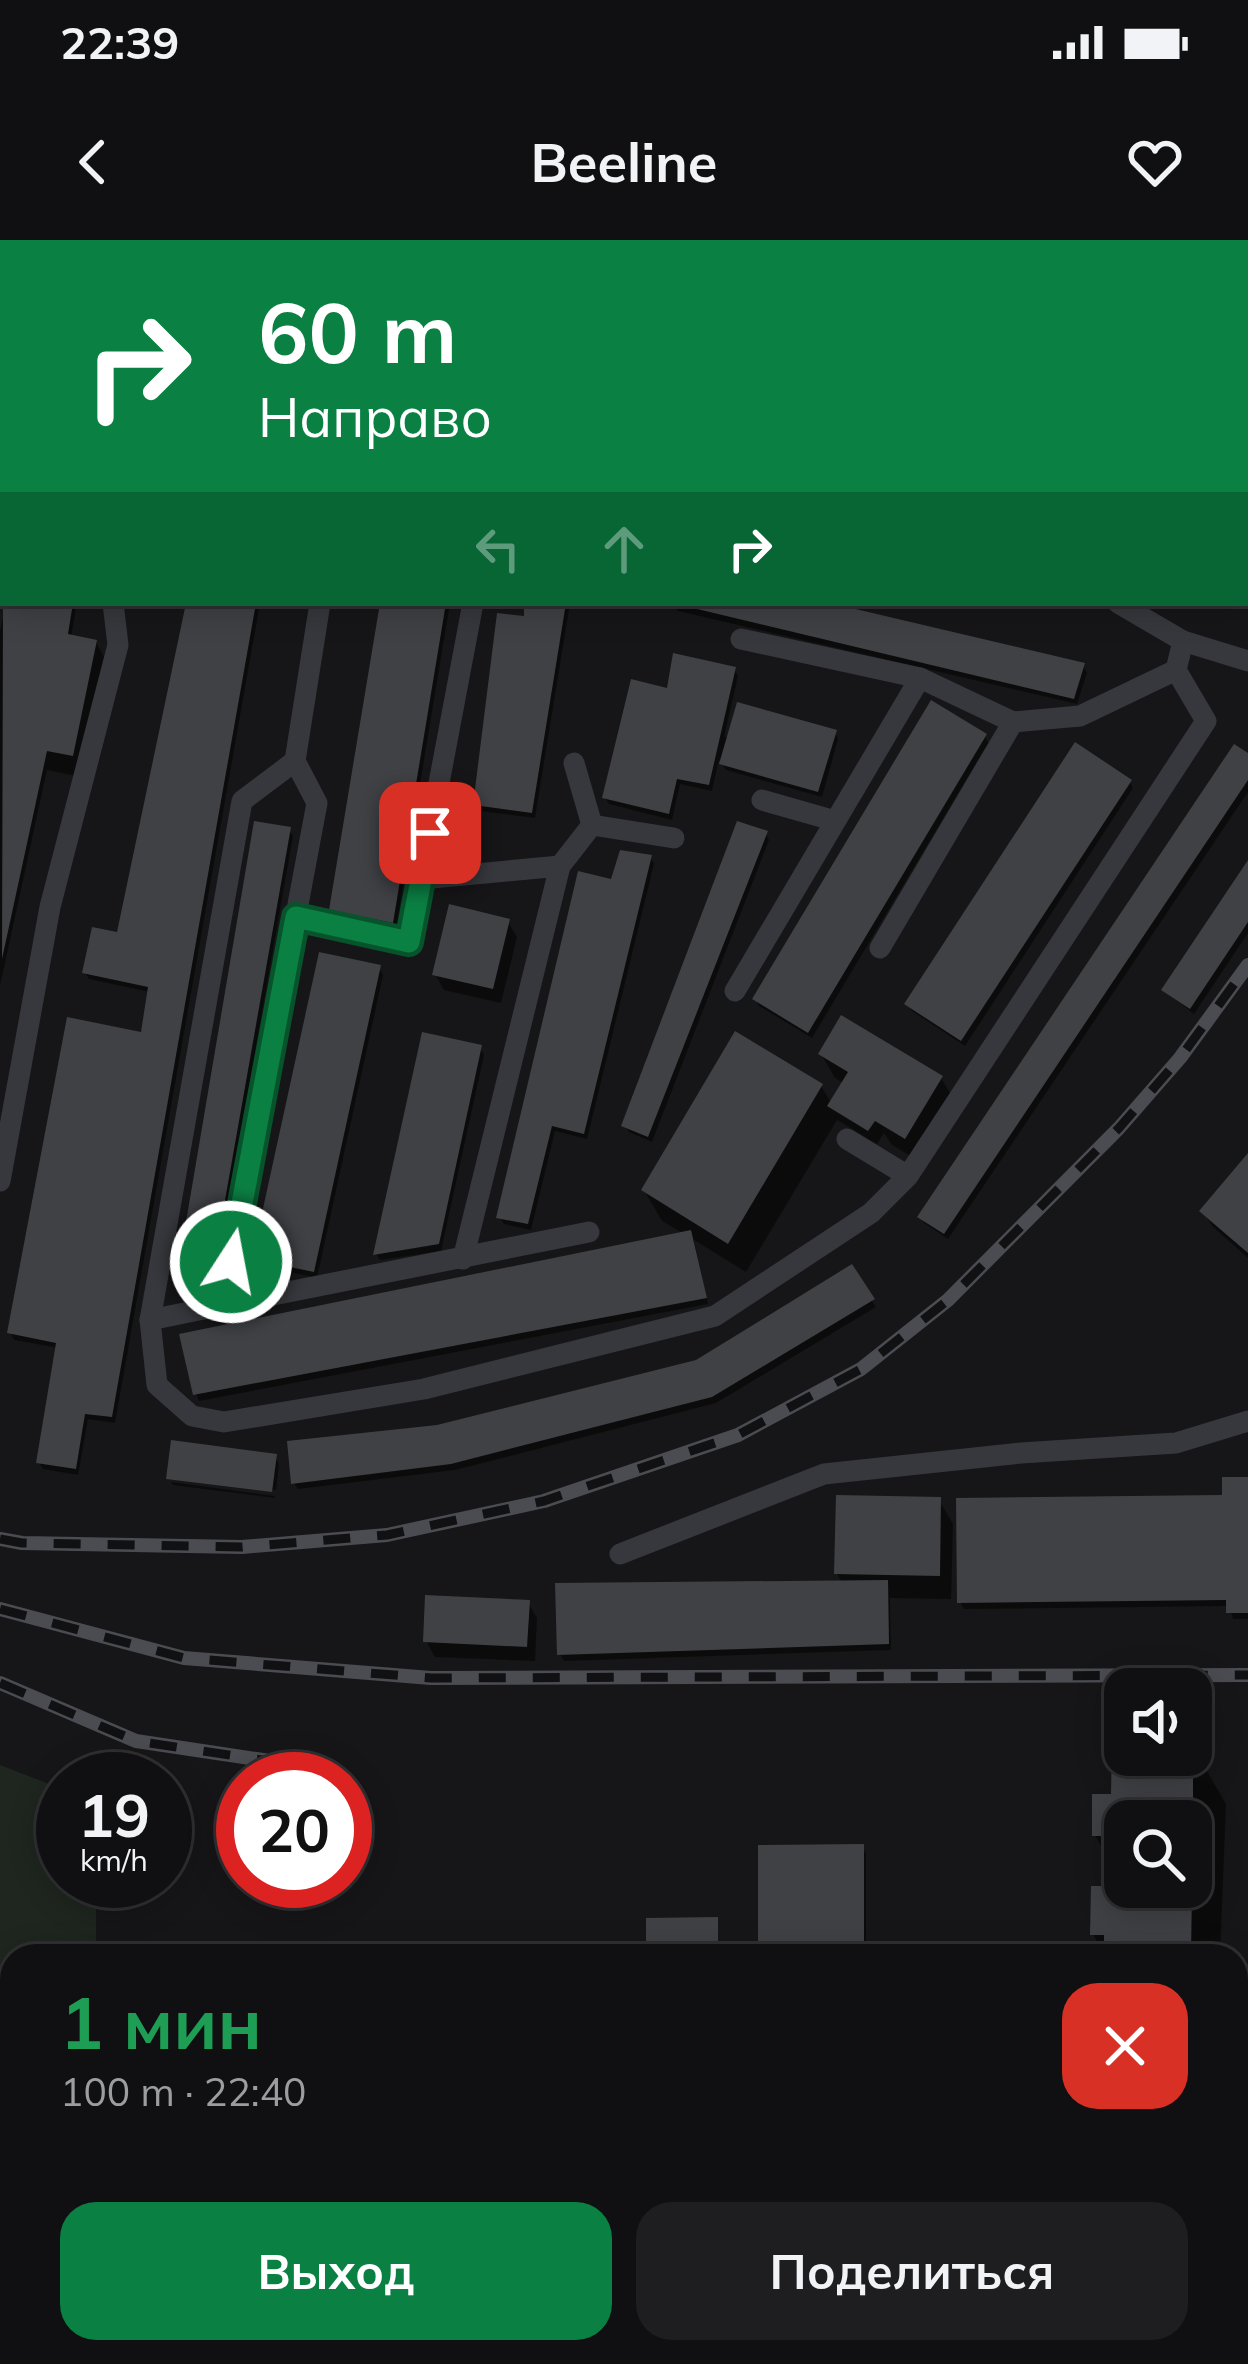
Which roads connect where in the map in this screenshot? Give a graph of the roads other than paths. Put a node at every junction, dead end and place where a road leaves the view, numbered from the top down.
1 (112, 606) edge
2 (320, 606) edge
3 (472, 606) edge
4 (1123, 606) edge
5 (741, 639) dead end
6 (1184, 640) junction
7 (1248, 661) edge
8 (1175, 670) junction
9 (920, 678) junction
10 (1013, 722) junction
11 (295, 760) junction
12 (574, 764) dead end
13 (762, 800) dead end
14 (832, 820) junction
15 (592, 825) junction
16 (674, 838) dead end
17 (560, 866) junction
18 (422, 880) junction
19 (296, 917) junction
20 (880, 948) dead end
21 (735, 991) dead end
22 (847, 1139) dead end
23 (908, 1176) junction
24 (0, 1180) edge
25 (589, 1232) dead end
26 (463, 1259) junction
27 (223, 1305) junction
28 (150, 1320) junction
29 (1248, 1421) edge
30 (620, 1554) dead end

1 - 24 lane
2 - 11 lane
3 - 18 lane
4 - 6 lane
5 - 9 lane
6 - 7 lane
6 - 8 lane
8 - 10 lane
8 - 23 lane
9 - 10 lane
9 - 14 lane
10 - 20 lane
11 - 19 lane
11 - 28 lane
12 - 15 lane
13 - 14 lane
14 - 21 lane
15 - 16 lane
15 - 17 lane
17 - 18 lane
17 - 26 lane
18 - 19 lane
19 - 27 lane
22 - 23 lane
23 - 28 lane
25 - 26 lane
26 - 27 lane
27 - 28 lane
29 - 30 lane

